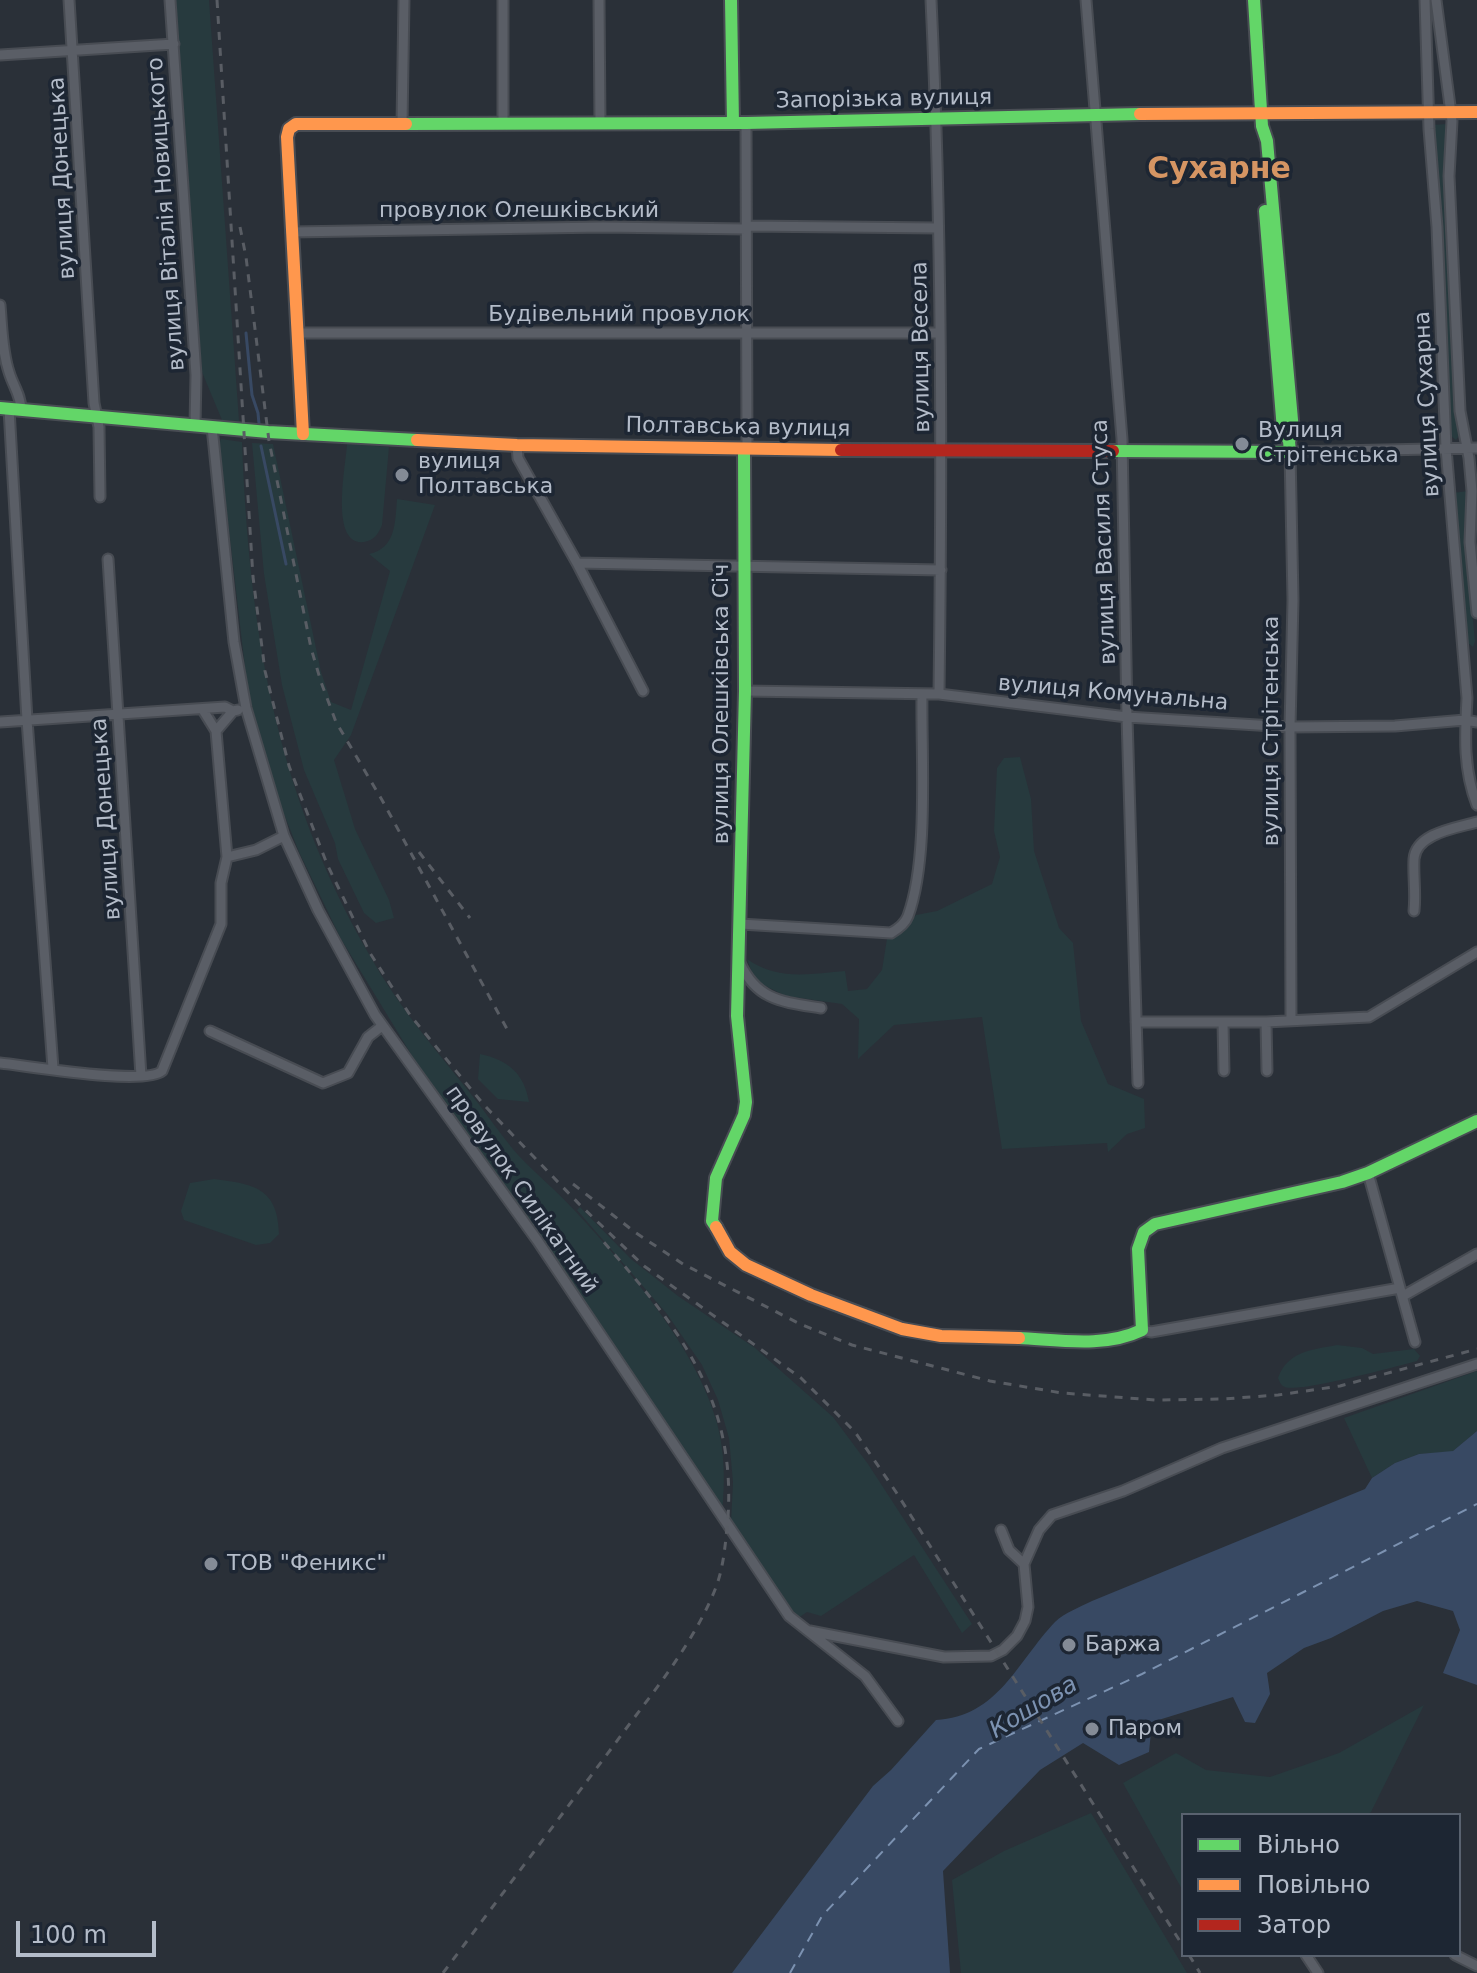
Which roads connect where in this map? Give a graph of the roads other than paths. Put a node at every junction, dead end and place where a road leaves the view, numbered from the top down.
1 (69, 0) edge
2 (170, 0) edge
3 (404, 0) edge
4 (503, 0) edge
5 (599, 0) edge
6 (731, 0) edge
7 (931, 0) edge
8 (1086, 0) edge
9 (1254, 0) edge
10 (1425, 0) edge
11 (1436, 0) edge
12 (174, 44) junction
13 (74, 51) junction
14 (0, 55) edge
15 (1429, 112) junction
16 (1451, 112) junction
17 (1477, 112) edge
18 (1094, 114) junction
19 (937, 119) junction
20 (600, 123) junction
21 (740, 123) junction
22 (1262, 123) junction
23 (402, 124) junction
24 (503, 124) junction
25 (747, 228) junction
26 (938, 228) junction
27 (291, 232) junction
28 (0, 305) edge
29 (748, 332) junction
30 (298, 333) junction
31 (940, 333) junction
32 (10, 409) edge
33 (97, 416) junction
34 (195, 425) junction
35 (212, 427) junction
36 (303, 434) junction
37 (517, 445) junction
38 (1289, 447) junction
39 (1446, 448) junction
40 (1472, 448) edge
41 (745, 449) junction
42 (942, 450) junction
43 (1123, 452) junction
44 (100, 497) dead end
45 (108, 559) dead end
46 (577, 563) junction
47 (743, 567) junction
48 (941, 570) junction
49 (1477, 613) edge
50 (1477, 671) edge
51 (1465, 672) junction
52 (643, 691) dead end
53 (745, 691) junction
54 (922, 694) junction
55 (939, 694) junction
56 (246, 708) junction
57 (203, 710) junction
58 (233, 711) junction
59 (118, 714) junction
60 (1127, 717) junction
61 (27, 720) junction
62 (1465, 720) junction
63 (0, 722) edge
64 (1477, 722) edge
65 (1290, 727) junction
66 (216, 731) junction
67 (1477, 805) edge
68 (1477, 822) edge
69 (284, 836) junction
70 (227, 857) junction
71 (1414, 911) dead end
72 (740, 924) junction
73 (1477, 952) edge
74 (739, 960) junction
75 (821, 1008) dead end
76 (1291, 1020) junction
77 (1136, 1022) junction
78 (1223, 1022) junction
79 (1266, 1022) junction
80 (382, 1026) junction
81 (210, 1031) dead end
82 (0, 1063) edge
83 (53, 1068) junction
84 (1224, 1071) dead end
85 (1267, 1071) dead end
86 (141, 1076) junction
87 (1138, 1083) dead end
88 (1477, 1121) edge
89 (1368, 1173) junction
90 (1477, 1254) edge
91 (1401, 1292) junction
92 (1142, 1330) junction
93 (1415, 1342) dead end
94 (1477, 1364) edge
95 (1001, 1530) dead end
96 (1024, 1564) junction
97 (807, 1630) junction
98 (898, 1721) dead end
99 (1459, 1957) edge
100 (1477, 1966) edge

1 - 13 street, вулиця Донецька
2 - 12 street, вулиця Віталія Новицького
3 - 23 street
4 - 24 street
5 - 20 street
6 - 21 street, вулиця Олешківська Січ
7 - 19 street, вулиця Весела
8 - 18 street, вулиця Василя Стуса
9 - 22 street, вулиця Стрітенська
10 - 15 street, вулиця Сухарна
11 - 16 street, вулиця Сухарна
12 - 13 street
12 - 34 street, вулиця Віталія Новицького
13 - 14 street
13 - 33 street, вулиця Донецька
15 - 16 street, Запорізька вулиця
15 - 22 street, Запорізька вулиця
15 - 39 street, вулиця Сухарна
16 - 17 street, Запорізька вулиця
16 - 40 street, вулиця Сухарна
18 - 19 street, Запорізька вулиця
18 - 22 street, Запорізька вулиця
18 - 43 street, вулиця Василя Стуса
19 - 21 street, Запорізька вулиця
19 - 26 street, вулиця Весела
20 - 21 street, Запорізька вулиця
20 - 24 street, Запорізька вулиця
21 - 25 street, вулиця Олешківська Січ
22 - 38 street, вулиця Стрітенська
23 - 24 street, Запорізька вулиця
23 - 27 street, Запорізька вулиця
25 - 26 street, провулок Олешківський
25 - 27 street, провулок Олешківський
25 - 29 street, вулиця Олешківська Січ
26 - 31 street, вулиця Весела
27 - 30 street
28 - 32 street
29 - 30 street, Будівельний провулок
29 - 31 street, Будівельний провулок
29 - 41 street, вулиця Олешківська Січ
30 - 36 street
31 - 42 street, вулиця Весела
32 - 33 street, Полтавська вулиця
32 - 61 street
33 - 34 street, Полтавська вулиця
33 - 44 street, вулиця Донецька
34 - 35 street, Полтавська вулиця
35 - 36 street, Полтавська вулиця
35 - 56 street
36 - 37 street, Полтавська вулиця
37 - 41 street, Полтавська вулиця
37 - 46 street
38 - 39 street, Полтавська вулиця
38 - 43 street, Полтавська вулиця
38 - 65 street, вулиця Стрітенська
39 - 40 street, Полтавська вулиця
39 - 51 street, вулиця Сухарна
40 - 49 street, вулиця Сухарна
41 - 42 street, Полтавська вулиця
41 - 47 street, вулиця Олешківська Січ
42 - 43 street, Полтавська вулиця
42 - 48 street, вулиця Весела
43 - 60 street, вулиця Василя Стуса
45 - 59 street, вулиця Донецька
46 - 47 street
46 - 52 street
47 - 48 street
47 - 53 street, вулиця Олешківська Січ
48 - 55 street, вулиця Весела
50 - 51 street
51 - 62 street, вулиця Сухарна
53 - 54 street, вулиця Комунальна
53 - 72 street, вулиця Олешківська Січ
54 - 55 street, вулиця Комунальна
54 - 72 street
55 - 60 street, вулиця Комунальна
56 - 58 street
56 - 69 street, провулок Силікатний
57 - 58 street
57 - 59 street
57 - 66 street
58 - 66 street
59 - 61 street
59 - 86 street, вулиця Донецька
60 - 65 street, вулиця Комунальна
60 - 77 street, вулиця Василя Стуса
61 - 63 street
61 - 83 street
62 - 64 street, вулиця Комунальна
62 - 65 street, вулиця Комунальна
62 - 67 street, вулиця Сухарна
65 - 76 street, вулиця Стрітенська
66 - 70 street
68 - 71 street
69 - 70 street
69 - 80 street, провулок Силікатний
70 - 86 street
72 - 74 street, вулиця Олешківська Січ
73 - 76 street
74 - 75 street
74 - 92 street, вулиця Олешківська Січ
76 - 79 street
77 - 78 street
77 - 87 street, вулиця Василя Стуса
78 - 79 street
78 - 84 street
79 - 85 street
80 - 81 street
80 - 97 street, провулок Силікатний
82 - 83 street
83 - 86 street
88 - 89 street
89 - 91 street
89 - 92 street
90 - 91 street
91 - 92 street
91 - 93 street
94 - 96 street
95 - 96 street
96 - 97 street
97 - 98 street, провулок Силікатний
99 - 100 street

